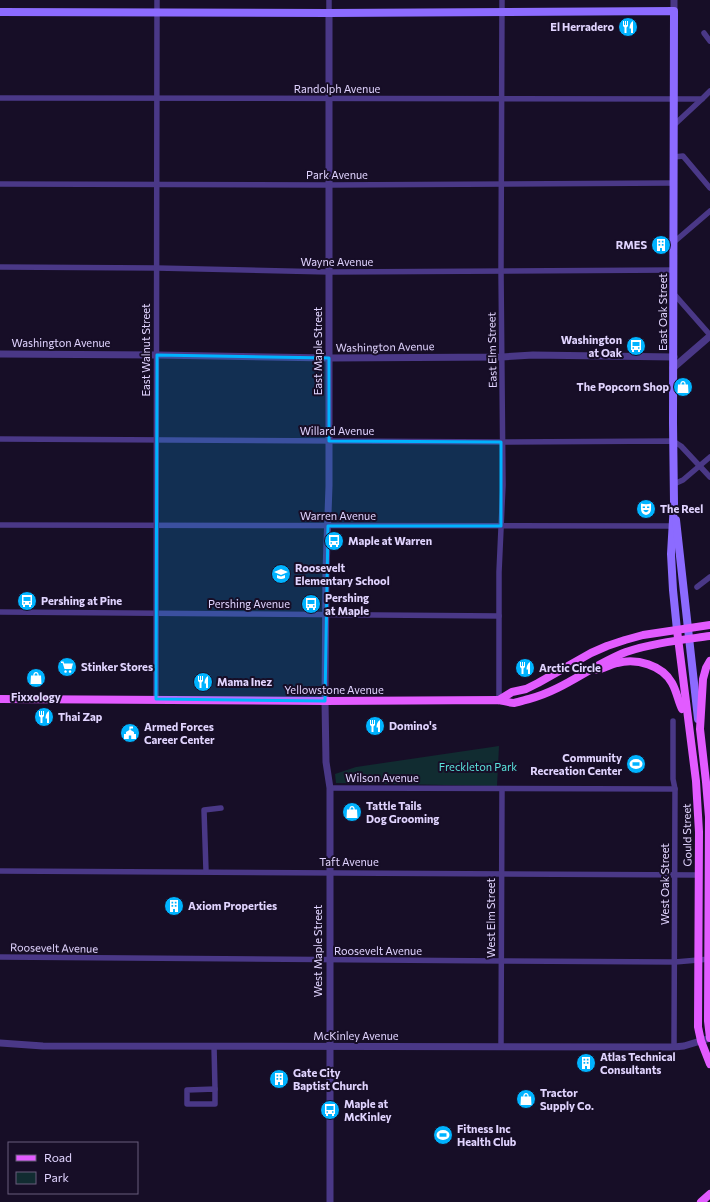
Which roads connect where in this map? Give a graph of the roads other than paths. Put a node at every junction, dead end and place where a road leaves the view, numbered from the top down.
1 (157, 0) edge
2 (329, 0) edge
3 (502, 0) edge
4 (674, 0) edge
5 (674, 11) junction
6 (0, 12) edge
7 (157, 13) junction
8 (329, 13) junction
9 (502, 13) junction
10 (704, 33) dead end
11 (710, 41) edge
12 (710, 91) edge
13 (0, 98) edge
14 (157, 98) junction
15 (502, 98) junction
16 (674, 98) junction
17 (329, 99) junction
18 (702, 99) junction
19 (674, 125) junction
20 (674, 157) junction
21 (674, 183) junction
22 (0, 184) edge
23 (156, 184) junction
24 (501, 184) junction
25 (329, 185) junction
26 (710, 188) edge
27 (710, 211) edge
28 (674, 242) junction
29 (0, 268) edge
30 (156, 268) junction
31 (674, 270) junction
32 (501, 271) junction
33 (329, 272) junction
34 (674, 294) junction
35 (710, 336) edge
36 (0, 354) edge
37 (157, 354) junction
38 (502, 357) junction
39 (674, 357) junction
40 (329, 358) junction
41 (673, 368) junction
42 (0, 439) edge
43 (156, 440) junction
44 (329, 441) junction
45 (673, 441) junction
46 (501, 442) junction
47 (710, 458) edge
48 (700, 466) junction
49 (710, 477) edge
50 (674, 484) junction
51 (0, 525) edge
52 (156, 526) junction
53 (328, 526) junction
54 (501, 526) junction
55 (674, 526) junction
56 (710, 577) edge
57 (697, 587) dead end
58 (0, 612) edge
59 (157, 614) junction
60 (325, 614) junction
61 (499, 616) junction
62 (710, 625) edge
63 (688, 629) junction
64 (677, 630) junction
65 (710, 636) edge
66 (689, 639) junction
67 (678, 640) junction
68 (710, 661) edge
69 (582, 675) junction
70 (0, 699) edge
71 (156, 699) junction
72 (499, 700) junction
73 (325, 701) junction
74 (672, 721) dead end
75 (700, 729) junction
76 (692, 749) junction
77 (330, 788) junction
78 (502, 789) junction
79 (675, 789) junction
80 (221, 808) dead end
81 (0, 871) edge
82 (206, 871) junction
83 (329, 872) junction
84 (502, 873) junction
85 (675, 874) junction
86 (698, 875) junction
87 (0, 957) edge
88 (698, 959) junction
89 (709, 959) edge
90 (329, 961) junction
91 (502, 961) junction
92 (674, 962) junction
93 (710, 1038) edge
94 (701, 1041) junction
95 (0, 1043) edge
96 (214, 1046) junction
97 (330, 1047) junction
98 (501, 1047) junction
99 (674, 1047) junction
100 (710, 1064) edge
101 (215, 1089) junction
102 (710, 1194) edge
103 (330, 1202) edge
104 (701, 1202) edge

1 - 7 street, East Walnut Street
2 - 8 street, East Maple Street
3 - 9 street, East Elm Street
4 - 5 street, East Oak Street
5 - 9 main road
5 - 16 main road, East Oak Street
6 - 7 main road
7 - 8 main road
7 - 14 street, East Walnut Street
8 - 9 main road
8 - 17 street, East Maple Street
9 - 15 street, East Elm Street
10 - 11 street
12 - 18 street
13 - 14 street, Randolph Avenue
14 - 17 street, Randolph Avenue
14 - 23 street, East Walnut Street
15 - 16 street, Randolph Avenue
15 - 17 street, Randolph Avenue
15 - 24 street, East Elm Street
16 - 18 street, Randolph Avenue
16 - 19 main road, East Oak Street
17 - 25 street, East Maple Street
18 - 19 street
19 - 20 main road, East Oak Street
20 - 21 main road, East Oak Street
20 - 26 street
21 - 24 street, Park Avenue
21 - 28 main road, East Oak Street
22 - 23 street, Park Avenue
23 - 25 street, Park Avenue
23 - 30 street, East Walnut Street
24 - 25 street, Park Avenue
24 - 32 street, East Elm Street
25 - 33 street, East Maple Street
27 - 28 street
28 - 31 main road, East Oak Street
29 - 30 street, Wayne Avenue
30 - 33 street, Wayne Avenue
30 - 37 street, East Walnut Street
31 - 32 street, Wayne Avenue
31 - 34 main road, East Oak Street
32 - 33 street, Wayne Avenue
32 - 38 street, East Elm Street
33 - 40 street, East Maple Street
34 - 35 street
34 - 39 main road, East Oak Street
35 - 41 street
36 - 37 street, Washington Avenue
37 - 40 street, Washington Avenue
37 - 43 street, East Walnut Street
38 - 39 street, Washington Avenue
38 - 40 street, Washington Avenue
38 - 46 street, East Elm Street
39 - 41 main road, East Oak Street
40 - 44 street, East Maple Street
41 - 45 main road, East Oak Street
42 - 43 street, Willard Avenue
43 - 44 street, Willard Avenue
43 - 52 street, East Walnut Street
44 - 46 street, Willard Avenue
44 - 53 street, East Maple Street
45 - 46 street, Willard Avenue
45 - 48 street
45 - 50 main road, East Oak Street
46 - 54 street, East Elm Street
47 - 48 street
48 - 49 street
48 - 50 street
50 - 55 main road, East Oak Street
51 - 52 street, Warren Avenue
52 - 53 street, Warren Avenue
52 - 59 street, East Walnut Street
53 - 54 street, Warren Avenue
53 - 60 street, East Maple Street
54 - 55 street, Warren Avenue
54 - 61 street, East Elm Street
55 - 63 main road, East Oak Street
55 - 64 main road, East Oak Street
56 - 57 street
58 - 59 street, Pershing Avenue
59 - 60 street, Pershing Avenue
59 - 71 street, East Walnut Street
60 - 61 street, Pershing Avenue
60 - 73 street, East Maple Street
61 - 72 street, East Elm Street
62 - 63 main road, Yellowstone Avenue
63 - 64 main road, Yellowstone Avenue
63 - 66 main road, Gould Street
64 - 67 main road, Gould Street
64 - 72 main road, Yellowstone Avenue
65 - 66 main road, Yellowstone Avenue
66 - 67 main road, Yellowstone Avenue
66 - 75 main road, Gould Street
67 - 69 main road, Yellowstone Avenue
67 - 76 main road, Gould Street
68 - 75 main road
69 - 72 main road, Yellowstone Avenue
69 - 76 main road
70 - 71 main road, Yellowstone Avenue
71 - 73 main road, Yellowstone Avenue
72 - 73 main road, Yellowstone Avenue
73 - 77 street, West Maple Street
74 - 79 street, West Oak Street
75 - 89 main road, Gould Street
76 - 86 main road, Gould Street
77 - 78 street, Wilson Avenue
77 - 83 street, West Maple Street
78 - 79 street, Wilson Avenue
78 - 84 street, West Elm Street
79 - 85 street, West Oak Street
80 - 82 street
81 - 82 street, Taft Avenue
82 - 83 street, Taft Avenue
83 - 84 street, Taft Avenue
83 - 90 street, West Maple Street
84 - 85 street, Taft Avenue
84 - 91 street, West Elm Street
85 - 86 street, Taft Avenue
85 - 92 street, West Oak Street
86 - 88 main road, Gould Street
87 - 90 street, Roosevelt Avenue
88 - 89 street, Roosevelt Avenue
88 - 92 street, Roosevelt Avenue
88 - 94 main road, Gould Street
89 - 93 main road, Gould Street
90 - 91 street, Roosevelt Avenue
90 - 97 street, West Maple Street
91 - 92 street, Roosevelt Avenue
91 - 98 street, West Elm Street
92 - 99 street, West Oak Street
93 - 94 street, McKinley Avenue
94 - 99 street, McKinley Avenue
94 - 100 main road, Gould Street
95 - 96 street, McKinley Avenue
96 - 97 street, McKinley Avenue
96 - 101 street
97 - 98 street, McKinley Avenue
97 - 103 street, West Maple Street
98 - 99 street, McKinley Avenue
101 - 101 street
102 - 104 main road

